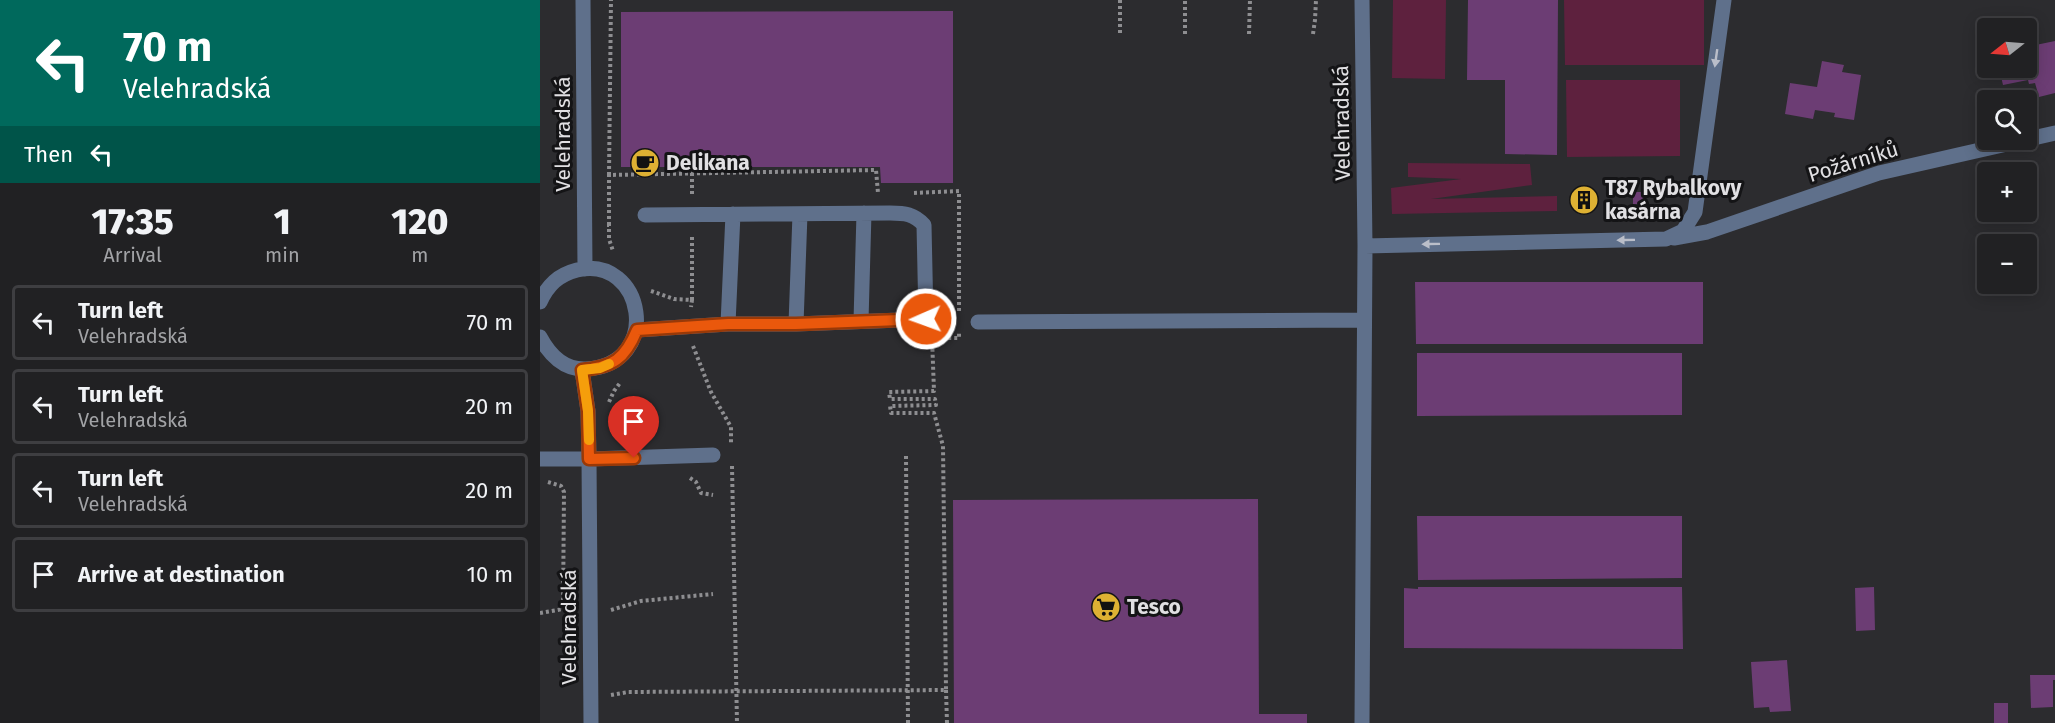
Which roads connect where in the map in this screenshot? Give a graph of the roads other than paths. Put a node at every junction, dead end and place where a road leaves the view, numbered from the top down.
1 (583, 0) edge
2 (1362, 0) edge
3 (1724, 0) edge
4 (2055, 133) edge
5 (800, 213) junction
6 (864, 213) junction
7 (732, 214) junction
8 (645, 215) dead end
9 (1666, 239) junction
10 (1365, 246) junction
11 (585, 268) junction
12 (540, 302) edge
13 (1364, 320) junction
14 (861, 321) junction
15 (978, 322) dead end
16 (728, 324) junction
17 (796, 324) junction
18 (637, 330) junction
19 (540, 337) edge
20 (582, 370) junction
21 (713, 455) dead end
22 (540, 459) edge
23 (589, 459) junction
24 (591, 723) edge
25 (1362, 723) edge

1 - 11 street, Velehradská
2 - 10 street, Velehradská
3 -> 9 street
4 - 9 street, Požárníků
5 - 6 street
5 - 7 street
5 - 17 street
6 - 14 street
6 - 14 street
7 - 8 street
7 - 16 street
9 -> 10 street, Požárníků
10 - 13 street, Velehradská
11 - 12 street
11 - 18 street
13 - 15 street
13 - 25 street, Velehradská
14 - 17 street
16 - 17 street
16 - 18 street
18 - 20 street
19 - 20 street
20 - 23 street, Velehradská
21 - 23 street
22 - 23 street
23 - 24 street, Velehradská

